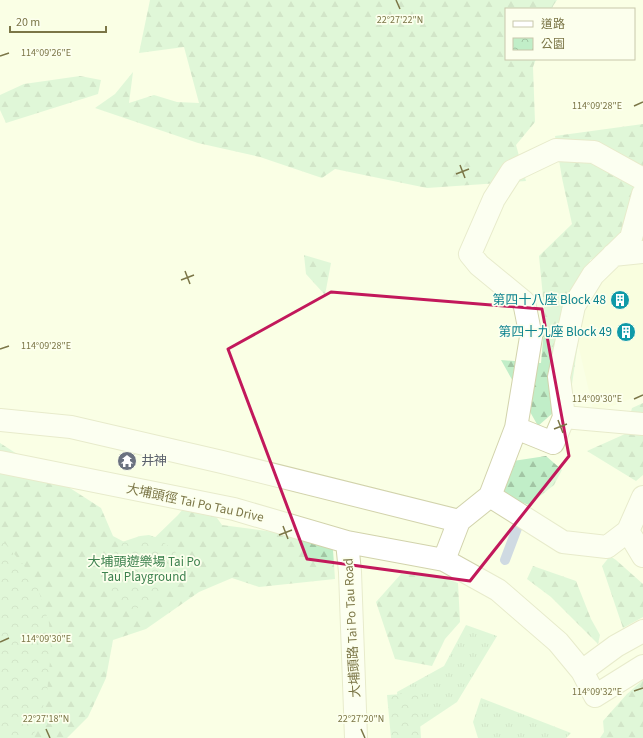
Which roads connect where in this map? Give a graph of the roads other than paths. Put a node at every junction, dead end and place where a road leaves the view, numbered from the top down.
1 (643, 179) edge
2 (643, 194) edge
3 (643, 252) edge
4 (613, 255) junction
5 (564, 417) junction
6 (0, 420) edge
7 (643, 424) edge
8 (516, 428) junction
9 (0, 462) edge
10 (490, 496) junction
11 (643, 497) edge
12 (459, 521) junction
13 (628, 531) junction
14 (347, 542) junction
15 (643, 556) edge
16 (444, 560) junction
17 (643, 631) edge
18 (643, 666) edge
19 (582, 671) junction
20 (356, 738) edge

1 - 8 street
2 - 4 street
3 - 4 street
4 - 5 street
5 - 7 street
5 - 8 street
6 - 12 street
8 - 10 street
9 - 14 street, 大埔頭徑 Tai Po Tau Drive
10 - 12 street
10 - 13 street
11 - 13 street
12 - 16 street
13 - 15 street
14 - 16 street, 大埔頭徑 Tai Po Tau Drive
14 - 20 street, 大埔頭路 Tai Po Tau Road
16 - 19 street, 大埔頭徑 Tai Po Tau Drive
17 - 19 street
18 - 19 street, 大埔頭徑 Tai Po Tau Drive

